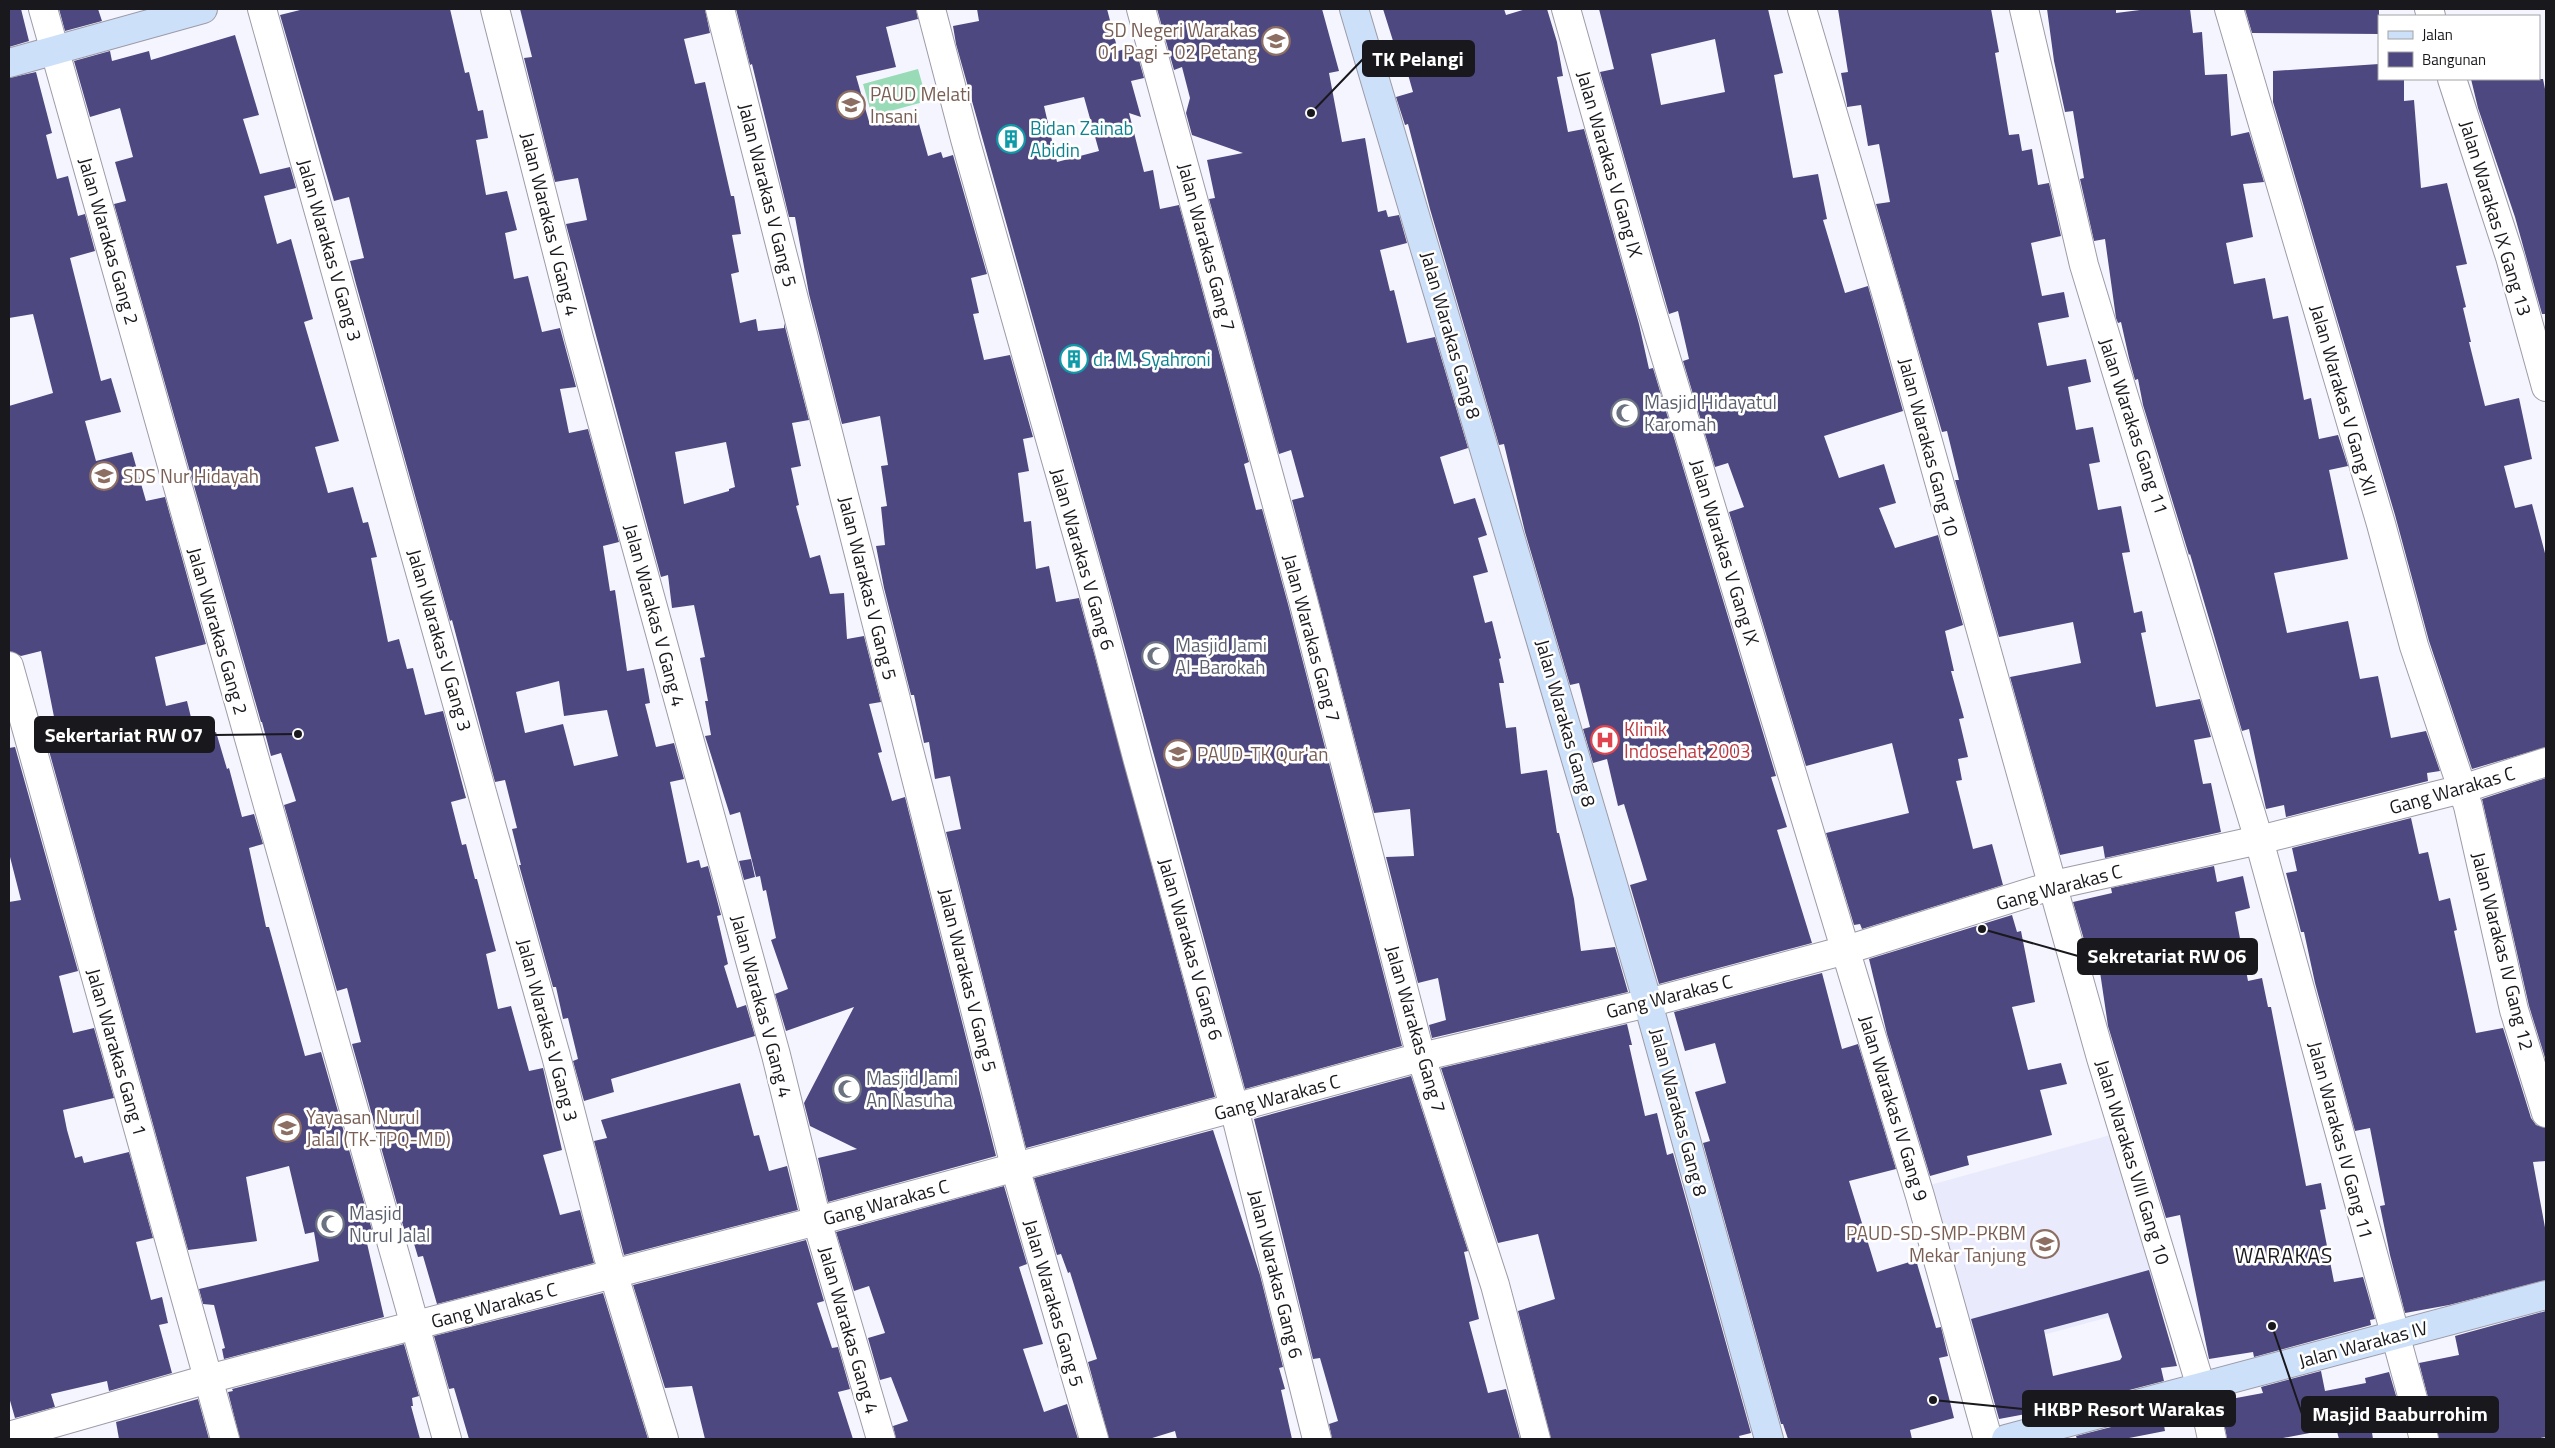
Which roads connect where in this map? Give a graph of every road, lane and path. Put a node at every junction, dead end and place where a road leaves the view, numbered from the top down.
1 (43, 9) edge
2 (203, 9) edge
3 (262, 9) edge
4 (495, 9) edge
5 (720, 9) edge
6 (932, 9) edge
7 (1141, 9) edge
8 (1354, 9) edge
9 (1566, 9) edge
10 (1802, 9) edge
11 (2024, 9) edge
12 (2230, 9) edge
13 (56, 50) junction
14 (9, 63) edge
15 (2452, 80) edge
16 (2546, 387) edge
17 (9, 666) edge
18 (2546, 762) edge
19 (2462, 789) junction
20 (2259, 840) junction
21 (2054, 885) junction
22 (1846, 950) junction
23 (1648, 1003) junction
24 (1421, 1057) junction
25 (1234, 1109) junction
26 (2546, 1113) edge
27 (1015, 1167) junction
28 (817, 1221) junction
29 (613, 1273) junction
30 (2546, 1295) edge
31 (414, 1326) junction
32 (2395, 1336) junction
33 (208, 1379) junction
34 (2201, 1387) junction
35 (9, 1436) edge
36 (225, 1439) edge
37 (447, 1439) edge
38 (664, 1439) edge
39 (881, 1439) edge
40 (1094, 1439) edge
41 (1317, 1439) edge
42 (1536, 1439) edge
43 (1769, 1439) edge
44 (1988, 1439) edge
45 (2006, 1439) edge
46 (2212, 1439) edge
47 (2424, 1439) edge

1 - 13 street, Jalan Warakas Gang 2
2 - 13 street
3 - 29 street, Jalan Warakas V Gang 3
4 - 28 street, Jalan Warakas V Gang 4
5 - 27 street, Jalan Warakas V Gang 5
6 - 25 street, Jalan Warakas V Gang 6
7 - 24 street, Jalan Warakas Gang 7
8 - 23 street, Jalan Warakas Gang 8
9 - 22 street, Jalan Warakas V Gang IX
10 - 21 street, Jalan Warakas Gang 10
11 - 20 street, Jalan Warakas Gang 11
12 - 19 street, Jalan Warakas V Gang XII
13 - 14 street
13 - 31 street, Jalan Warakas Gang 2
15 - 16 street, Jalan Warakas IX Gang 13
17 - 33 street, Jalan Warakas Gang 1
18 - 19 street, Gang Warakas C
19 - 20 street, Gang Warakas C
19 - 26 street, Jalan Warakas IV Gang 12
20 - 21 street, Gang Warakas C
20 - 32 street, Jalan Warakas IV Gang 11
21 - 22 street, Gang Warakas C
21 - 34 street, Jalan Warakas VIII Gang 10
22 - 23 street, Gang Warakas C
22 - 44 street, Jalan Warakas IV Gang 9
23 - 24 street, Gang Warakas C
23 - 43 street, Jalan Warakas Gang 8
24 - 25 street, Gang Warakas C
24 - 42 street, Jalan Warakas Gang 7
25 - 27 street, Gang Warakas C
25 - 41 street, Jalan Warakas Gang 6
27 - 28 street, Gang Warakas C
27 - 40 street, Jalan Warakas Gang 5
28 - 29 street, Gang Warakas C
28 - 39 street, Jalan Warakas Gang 4
29 - 31 street, Gang Warakas C
29 - 38 street, Jalan Warakas V Gang 3
30 - 32 street, Jalan Warakas IV
31 - 33 street, Gang Warakas C
31 - 37 street, Jalan Warakas Gang 2
32 - 34 street, Jalan Warakas IV
32 - 47 street, Jalan Warakas IV Gang 11
33 - 35 street, Gang Warakas C
33 - 36 street, Jalan Warakas Gang 1
34 - 45 street, Jalan Warakas IV
34 - 46 street, Jalan Warakas VIII Gang 10

